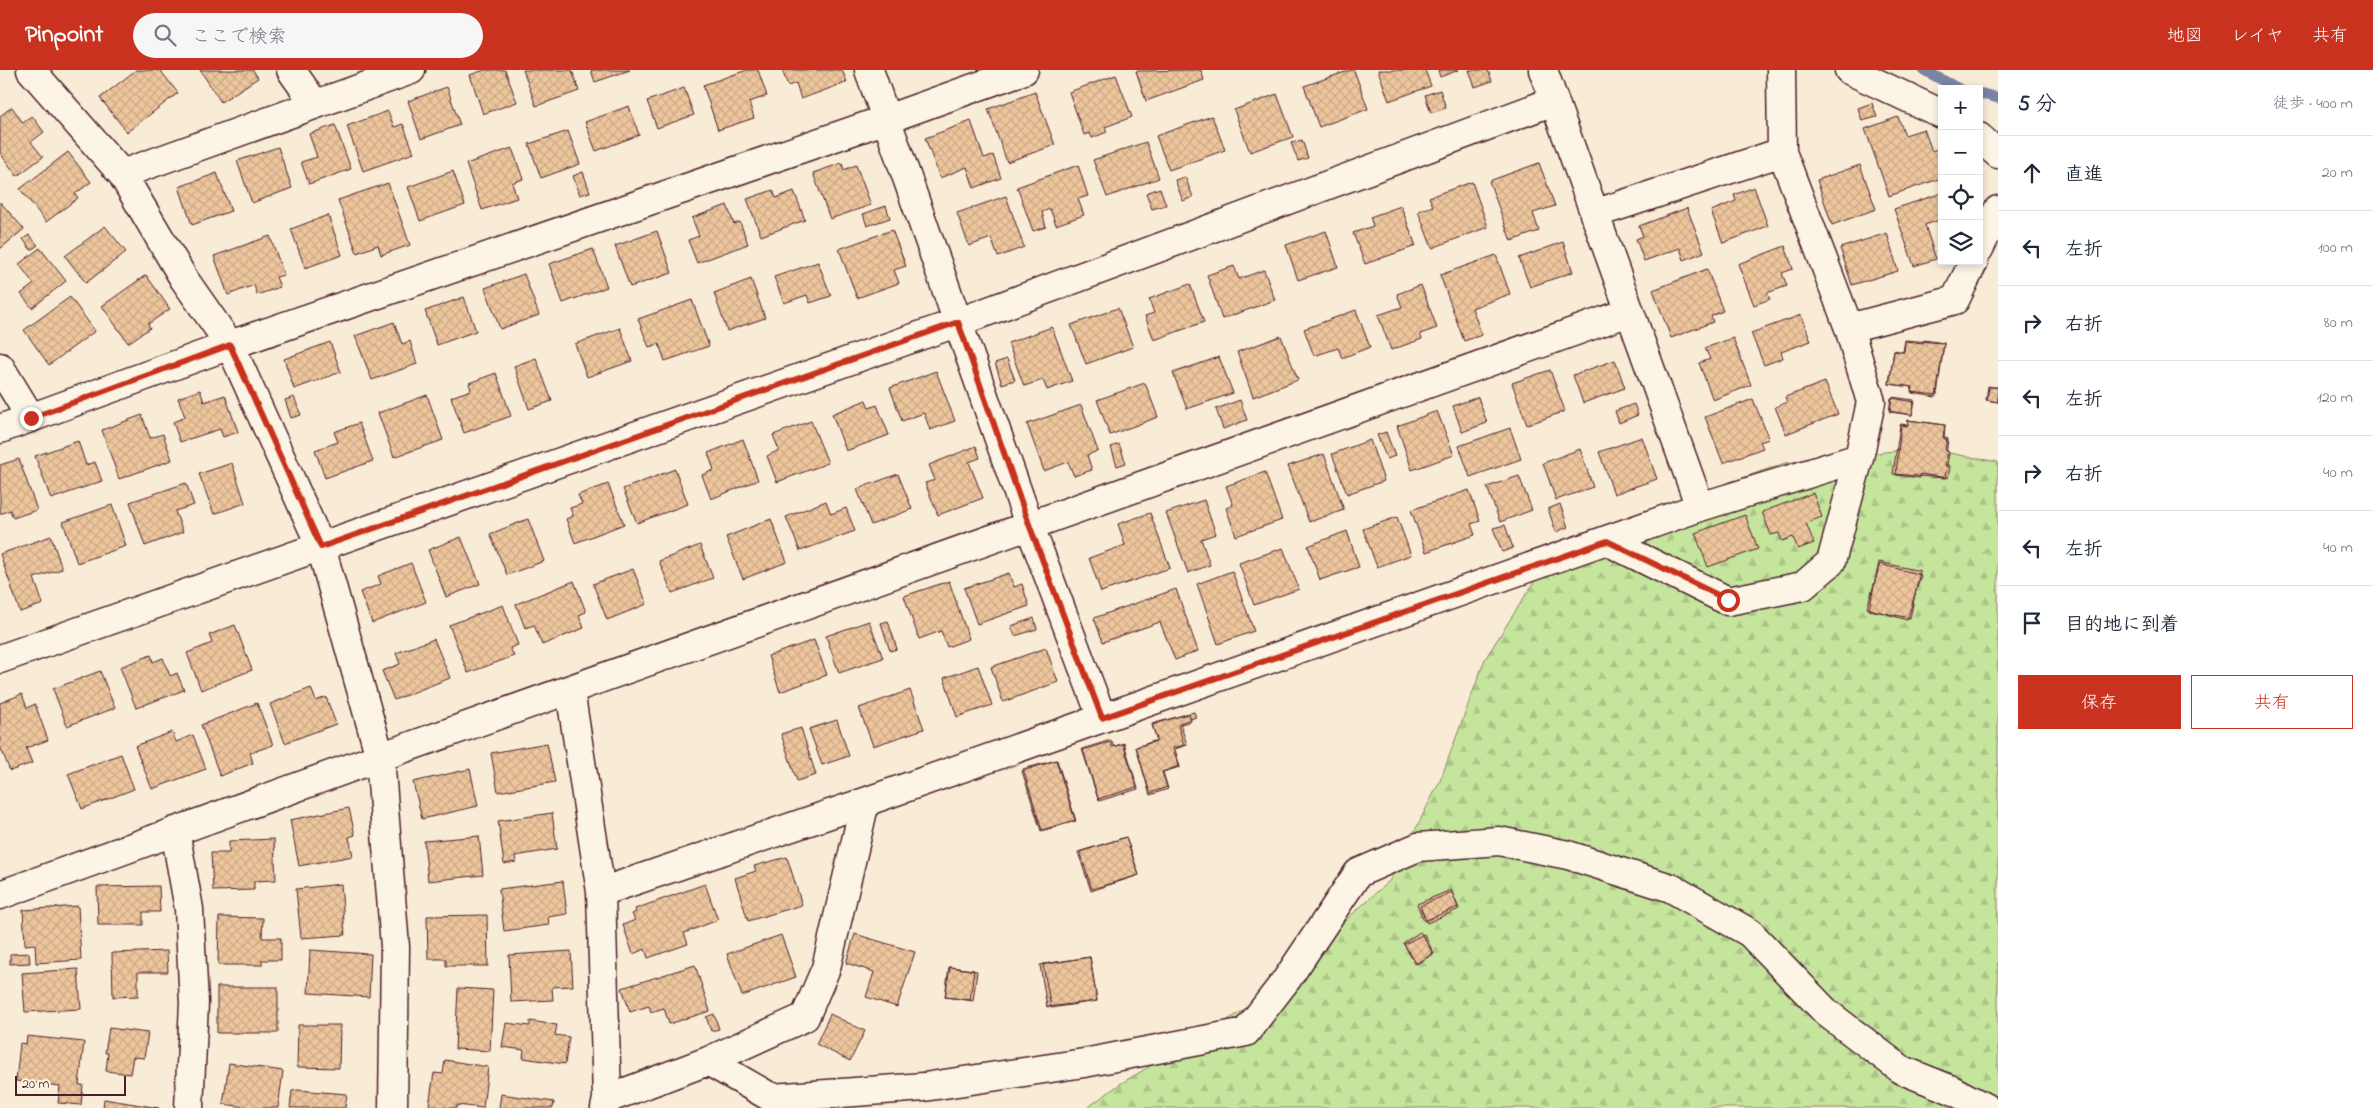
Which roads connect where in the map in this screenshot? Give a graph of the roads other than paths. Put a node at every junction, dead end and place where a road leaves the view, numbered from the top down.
1 (31, 70) edge
2 (291, 70) edge
3 (411, 70) edge
4 (869, 70) edge
5 (1024, 70) edge
6 (1543, 70) edge
7 (1781, 70) edge
8 (1849, 70) edge
9 (1554, 102) junction
10 (315, 104) junction
11 (1938, 112) edge
12 (887, 120) junction
13 (1983, 141) edge
14 (1782, 152) junction
15 (1998, 154) edge
16 (122, 174) junction
17 (1998, 210) edge
18 (1594, 214) junction
19 (1983, 241) edge
20 (1972, 265) edge
21 (1629, 312) junction
22 (958, 322) junction
23 (1849, 328) junction
24 (230, 345) junction
25 (0, 367) edge
26 (31, 418) junction
27 (0, 429) edge
28 (1859, 458) junction
29 (1700, 507) junction
30 (1030, 527) junction
31 (1607, 541) junction
32 (321, 547) junction
33 (0, 659) edge
34 (570, 690) junction
35 (1102, 718) junction
36 (380, 757) junction
37 (865, 802) junction
38 (175, 831) junction
39 (601, 892) junction
40 (0, 895) edge
41 (708, 1061) junction
42 (606, 1104) edge
43 (189, 1108) edge
44 (393, 1108) edge
45 (1986, 1108) edge

1 - 16 street
2 - 10 street
3 - 10 street
4 - 12 street
5 - 12 street
6 - 9 street
7 - 14 street
8 - 11 street
9 - 18 street
9 - 22 street
10 - 16 street
12 - 22 street
12 - 24 street
13 - 15 street
14 - 18 street
14 - 23 street
16 - 24 street
17 - 19 street
18 - 21 street
20 - 23 street
21 - 29 street
21 - 30 street
22 - 30 street
22 - 32 street
23 - 28 street
24 - 26 street
24 - 32 street
25 - 26 street
26 - 27 street
28 - 29 street
28 - 31 street
29 - 31 street
30 - 34 street
30 - 35 street
31 - 35 street
32 - 33 street
32 - 36 street
34 - 36 street
34 - 39 street
35 - 37 street
36 - 38 street
36 - 44 street
37 - 39 street
37 - 41 street
38 - 40 street
38 - 43 street
39 - 42 street
41 - 42 street
41 - 45 street

